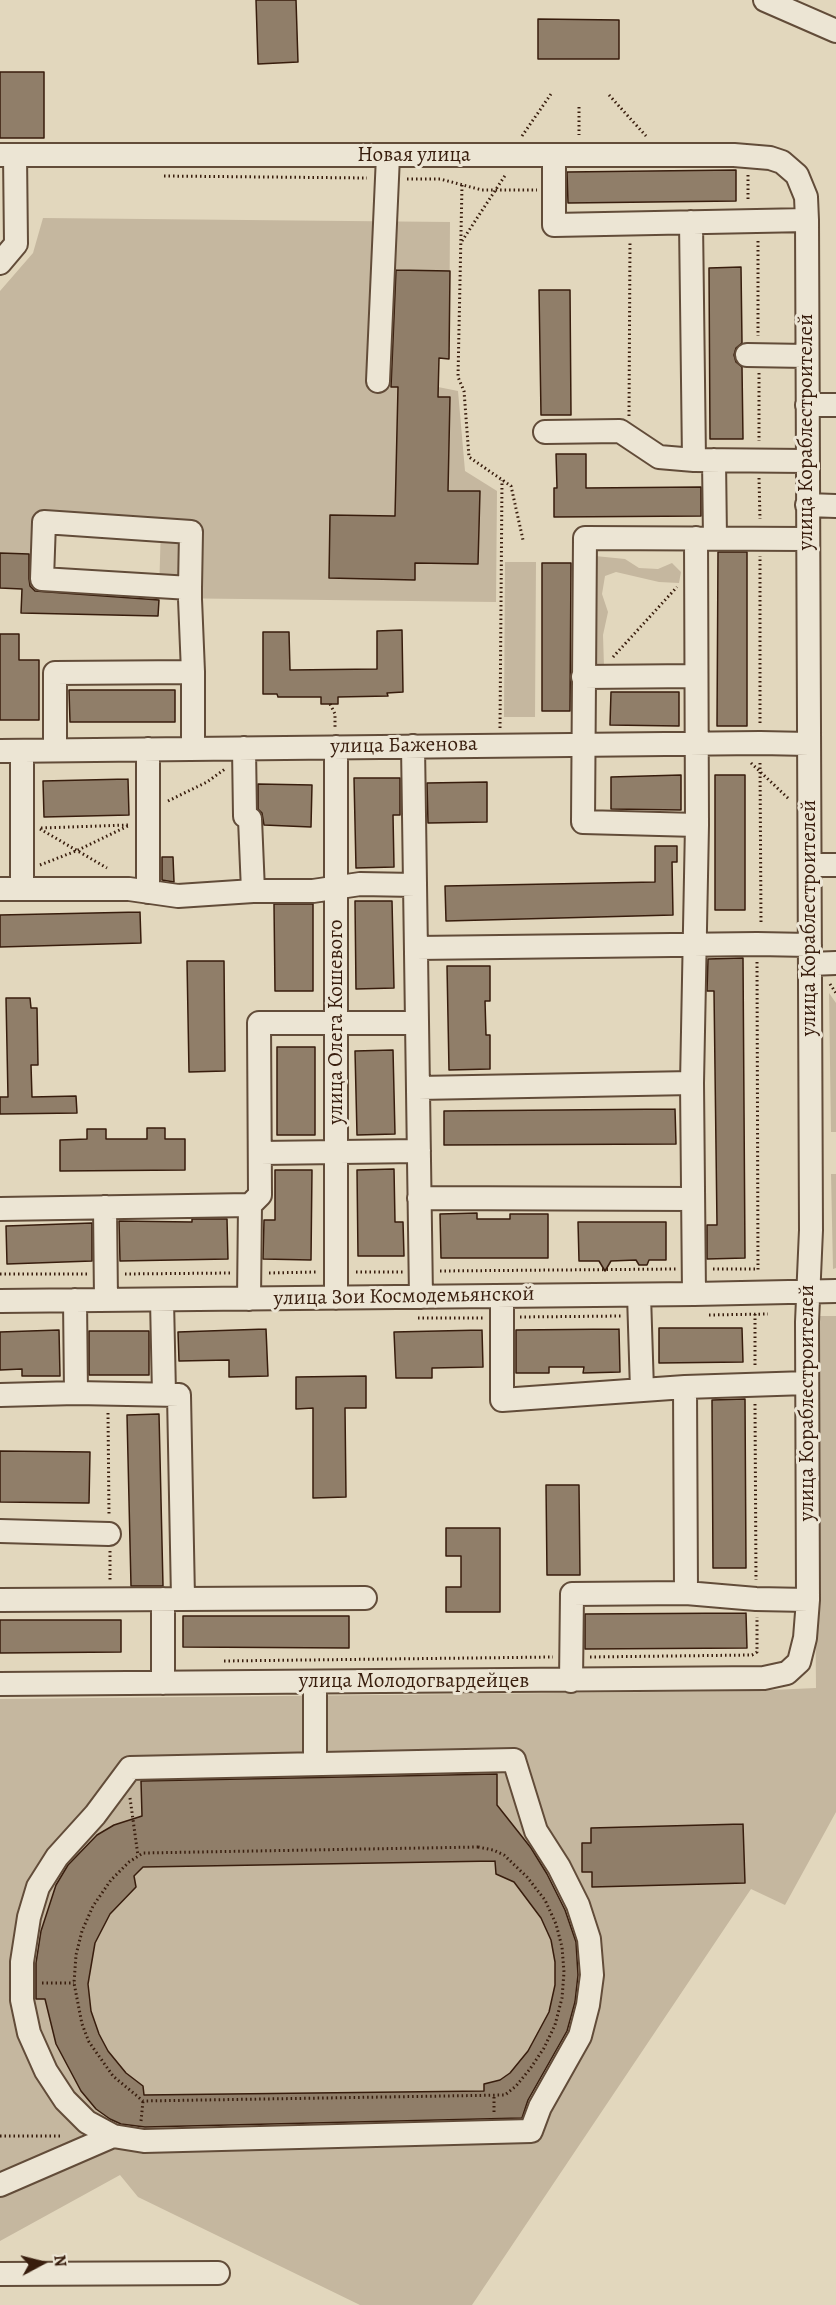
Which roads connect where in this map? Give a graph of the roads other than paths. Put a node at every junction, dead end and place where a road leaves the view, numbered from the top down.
1 (765, 0) edge
2 (809, 9) edge
3 (836, 31) edge
4 (7, 155) edge
5 (554, 155) junction
6 (387, 168) junction
7 (807, 209) junction
8 (691, 222) junction
9 (0, 263) edge
10 (753, 355) road end
11 (807, 356) junction
12 (378, 381) dead end
13 (807, 405) junction
14 (836, 405) edge
15 (545, 432) dead end
16 (704, 460) junction
17 (807, 461) junction
18 (807, 505) junction
19 (836, 506) edge
20 (705, 538) junction
21 (808, 539) junction
22 (190, 588) junction
23 (193, 672) junction
24 (589, 676) junction
25 (696, 676) junction
26 (336, 740) junction
27 (582, 744) junction
28 (697, 744) junction
29 (809, 744) junction
30 (413, 746) junction
31 (244, 748) junction
32 (148, 749) junction
33 (193, 749) junction
34 (55, 750) junction
35 (11, 751) edge
36 (697, 825) junction
37 (810, 865) junction
38 (836, 865) edge
39 (415, 885) junction
40 (336, 888) junction
41 (11, 889) edge
42 (138, 890) junction
43 (254, 891) junction
44 (693, 944) junction
45 (416, 948) junction
46 (810, 954) junction
47 (836, 963) edge
48 (337, 1023) junction
49 (417, 1023) junction
50 (692, 1083) junction
51 (418, 1088) junction
52 (419, 1151) junction
53 (337, 1152) junction
54 (260, 1153) junction
55 (419, 1198) junction
56 (693, 1199) junction
57 (250, 1205) junction
58 (105, 1207) junction
59 (0, 1209) edge
60 (836, 1291) edge
61 (808, 1293) junction
62 (694, 1294) junction
63 (639, 1295) junction
64 (502, 1296) junction
65 (421, 1297) junction
66 (336, 1298) junction
67 (249, 1299) junction
68 (75, 1300) junction
69 (106, 1300) junction
70 (162, 1300) junction
71 (0, 1301) edge
72 (807, 1383) junction
73 (686, 1387) junction
74 (642, 1390) junction
75 (76, 1393) junction
76 (164, 1394) junction
77 (0, 1395) edge
78 (0, 1532) edge
79 (110, 1534) road end
80 (686, 1593) junction
81 (173, 1598) junction
82 (365, 1598) dead end
83 (0, 1600) edge
84 (808, 1600) junction
85 (805, 1638) joint
86 (571, 1681) junction
87 (315, 1682) junction
88 (163, 1683) junction
89 (0, 1684) edge
90 (315, 1764) junction
91 (113, 2136) junction
92 (0, 2185) edge
93 (218, 2273) dead end
94 (0, 2274) edge

1 - 2 street
2 - 3 street
4 - 6 street, Новая улица
4 - 9 street
5 - 6 street, Новая улица
5 - 7 street, Новая улица
5 - 8 street
6 - 12 street
7 - 8 street
7 - 11 street, улица Кораблестроителей
8 - 16 street
10 - 11 street
11 - 13 street, улица Кораблестроителей
13 - 14 street
13 - 17 street, улица Кораблестроителей
15 - 16 street
16 - 17 street
16 - 20 street
17 - 18 street, улица Кораблестроителей
18 - 19 street
18 - 21 street, улица Кораблестроителей
20 - 21 street
20 - 24 street
20 - 25 street
21 - 29 street, улица Кораблестроителей
22 - 22 street
22 - 23 street
23 - 33 street
23 - 34 street
24 - 25 street
24 - 27 street
25 - 28 street
26 - 30 street, улица Баженова
26 - 31 street, улица Баженова
26 - 40 street, улица Олега Кошевого
27 - 28 street, улица Баженова
27 - 30 street, улица Баженова
27 - 36 street
28 - 29 street, улица Баженова
28 - 36 street
29 - 37 street, улица Кораблестроителей
30 - 39 street
31 - 33 street, улица Баженова
31 - 43 street
32 - 33 street, улица Баженова
32 - 34 street, улица Баженова
32 - 42 street
34 - 35 street, улица Баженова
35 - 41 street
36 - 44 street
37 - 38 street
37 - 46 street, улица Кораблестроителей
39 - 40 street
39 - 45 street
40 - 43 street
40 - 48 street, улица Олега Кошевого
41 - 42 street
42 - 43 street
44 - 45 street
44 - 46 street
44 - 50 street
45 - 49 street
46 - 47 street
46 - 61 street, улица Кораблестроителей
48 - 49 street
48 - 53 street, улица Олега Кошевого
48 - 54 street
49 - 51 street
50 - 51 street
50 - 56 street
51 - 52 street
52 - 53 street
52 - 55 street
53 - 54 street
53 - 66 street, улица Олега Кошевого
54 - 57 street
55 - 56 street
55 - 65 street
56 - 62 street
57 - 58 street
57 - 67 street
58 - 59 street
58 - 69 street
60 - 61 street, улица Зои Космодемьянской
61 - 62 street, улица Зои Космодемьянской
61 - 72 street, улица Кораблестроителей
62 - 63 street, улица Зои Космодемьянской
63 - 64 street, улица Зои Космодемьянской
63 - 74 street
64 - 65 street, улица Зои Космодемьянской
64 - 74 street
65 - 66 street, улица Зои Космодемьянской
66 - 67 street, улица Зои Космодемьянской
67 - 70 street, улица Зои Космодемьянской
68 - 69 street, улица Зои Космодемьянской
68 - 71 street, улица Зои Космодемьянской
68 - 75 street
69 - 70 street, улица Зои Космодемьянской
70 - 76 street
72 - 73 street
72 - 84 street, улица Кораблестроителей
73 - 74 street
73 - 80 street
75 - 76 street
75 - 77 street
76 - 81 street
78 - 79 street
80 - 84 street
80 - 86 street
81 - 82 street
81 - 83 street
81 - 88 street
84 - 85 street, улица Кораблестроителей
85 - 86 street, улица Молодогвардейцев
86 - 87 street, улица Молодогвардейцев
87 - 88 street, улица Молодогвардейцев
87 - 90 street
88 - 89 street, улица Молодогвардейцев
90 - 91 street
90 - 91 street
91 - 92 street
93 - 94 street

